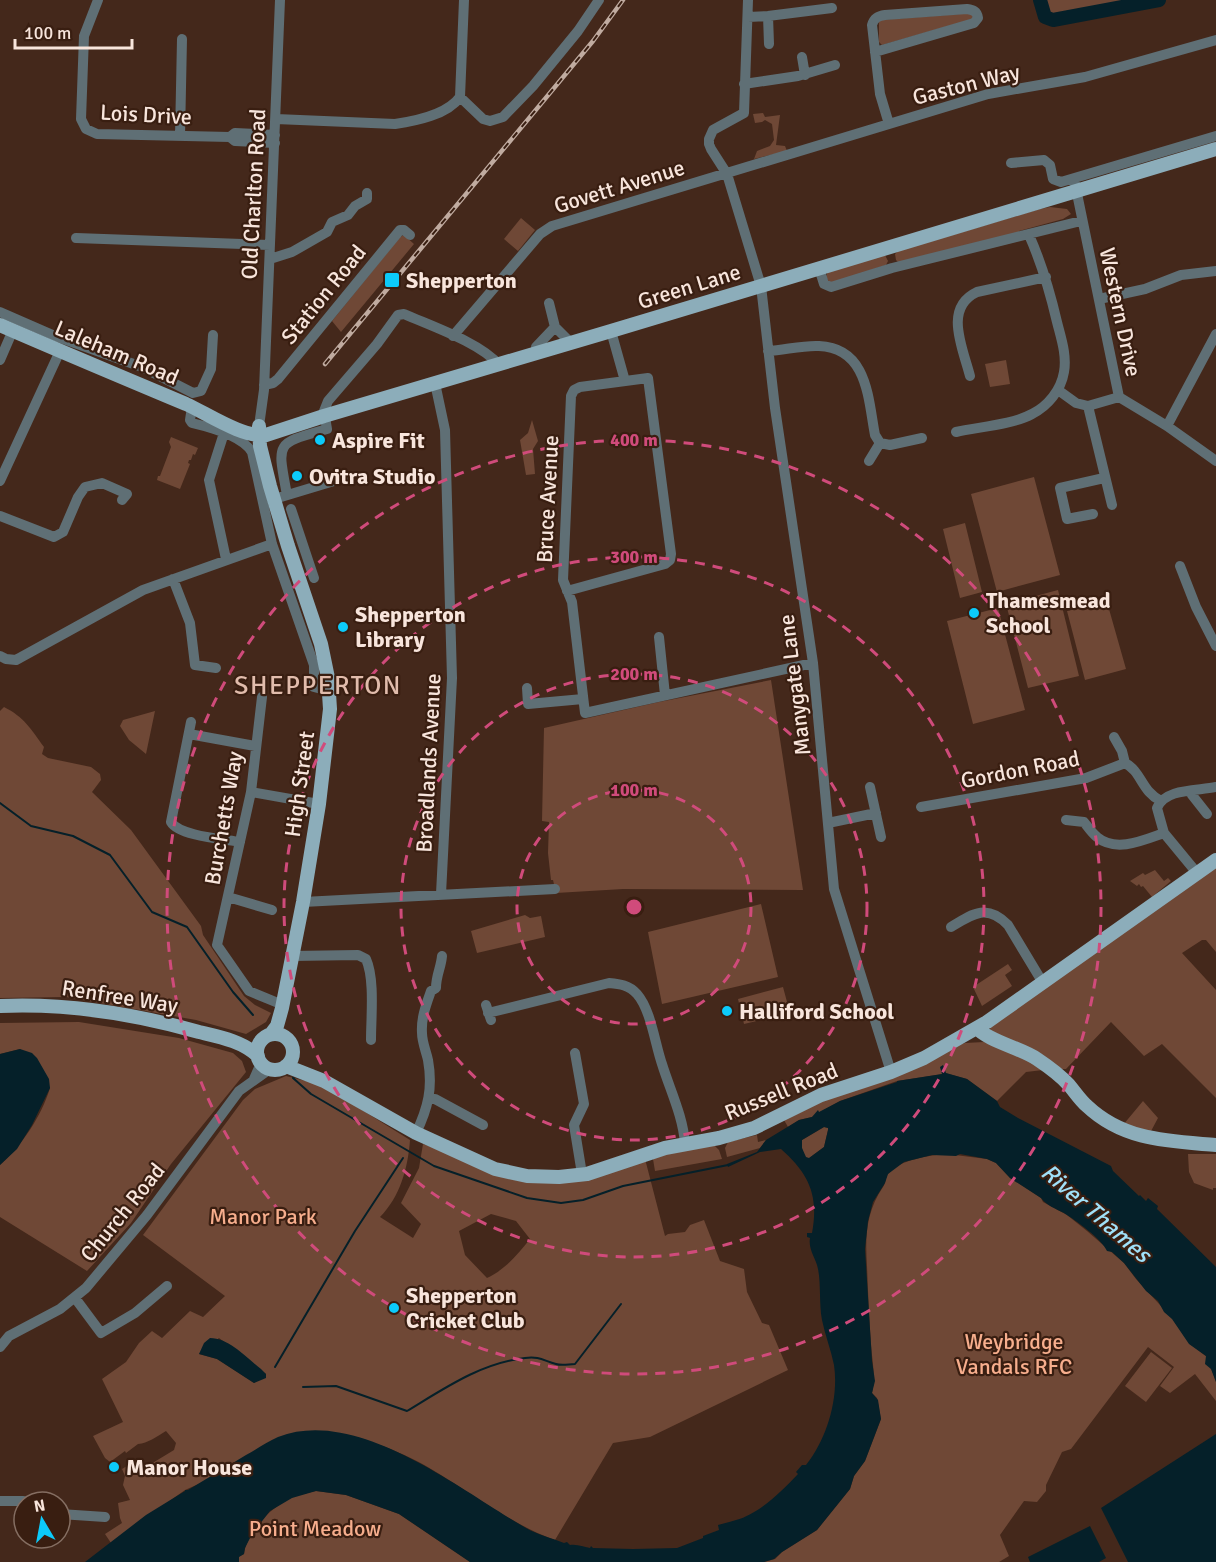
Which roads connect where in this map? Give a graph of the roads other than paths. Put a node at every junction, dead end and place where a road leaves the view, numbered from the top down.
1 (98, 0) edge
2 (280, 0) edge
3 (464, 0) edge
4 (599, 0) edge
5 (748, 0) edge
6 (832, 8) dead end
7 (768, 16) junction
8 (748, 17) junction
9 (182, 39) dead end
10 (1216, 40) edge
11 (770, 44) dead end
12 (875, 52) junction
13 (802, 57) dead end
14 (836, 65) dead end
15 (806, 75) junction
16 (744, 84) junction
17 (460, 97) junction
18 (276, 119) junction
19 (889, 124) junction
20 (180, 136) junction
21 (1216, 136) edge
22 (275, 139) junction
23 (1216, 149) edge
24 (1011, 163) dead end
25 (727, 174) junction
26 (1075, 185) junction
27 (367, 193) dead end
28 (1081, 221) junction
29 (410, 235) dead end
30 (1029, 235) junction
31 (76, 238) dead end
32 (270, 245) junction
33 (886, 249) junction
34 (270, 259) junction
35 (819, 268) junction
36 (892, 268) junction
37 (1216, 271) edge
38 (1046, 277) junction
39 (761, 286) junction
40 (1099, 299) junction
41 (549, 303) dead end
42 (0, 312) edge
43 (6, 327) edge
44 (555, 327) junction
45 (612, 332) junction
46 (1216, 334) edge
47 (213, 335) dead end
48 (453, 336) junction
49 (571, 343) junction
50 (60, 351) junction
51 (768, 351) junction
52 (536, 354) junction
53 (0, 360) edge
54 (499, 365) junction
55 (142, 367) junction
56 (970, 376) dead end
57 (625, 381) junction
58 (135, 383) junction
59 (435, 383) junction
60 (264, 387) junction
61 (1058, 390) junction
62 (1119, 397) junction
63 (189, 406) junction
64 (1088, 406) junction
65 (324, 416) junction
66 (1167, 426) junction
67 (263, 431) junction
68 (956, 432) dead end
69 (224, 433) junction
70 (922, 438) dead end
71 (880, 443) junction
72 (869, 461) dead end
73 (1216, 461) edge
74 (344, 478) dead end
75 (1104, 478) junction
76 (0, 481) edge
77 (281, 497) junction
78 (122, 500) dead end
79 (1112, 505) dead end
80 (291, 509) dead end
81 (1093, 514) dead end
82 (0, 516) edge
83 (290, 531) junction
84 (272, 543) junction
85 (226, 559) junction
86 (1180, 566) dead end
87 (173, 579) junction
88 (567, 591) junction
89 (658, 637) dead end
90 (1216, 646) edge
91 (0, 656) edge
92 (813, 663) junction
93 (216, 668) dead end
94 (527, 688) dead end
95 (329, 691) junction
96 (665, 695) junction
97 (262, 697) dead end
98 (583, 699) junction
99 (191, 722) dead end
100 (189, 734) junction
101 (1114, 737) dead end
102 (255, 746) junction
103 (1125, 764) junction
104 (870, 787) dead end
105 (1216, 787) edge
106 (1192, 791) junction
107 (251, 792) junction
108 (1161, 801) junction
109 (319, 804) junction
110 (921, 807) dead end
111 (876, 813) junction
112 (1207, 814) dead end
113 (1066, 820) dead end
114 (828, 824) junction
115 (1164, 833) junction
116 (880, 837) dead end
117 (240, 842) junction
118 (1216, 860) edge
119 (1197, 873) junction
120 (555, 889) dead end
121 (441, 894) junction
122 (228, 897) junction
123 (303, 902) junction
124 (272, 910) dead end
125 (951, 927) dead end
126 (292, 956) junction
127 (442, 956) dead end
128 (1043, 983) junction
129 (0, 1006) edge
130 (283, 1007) junction
131 (488, 1013) dead end
132 (977, 1028) junction
133 (266, 1038) junction
134 (286, 1038) junction
135 (371, 1040) dead end
136 (232, 1041) junction
137 (293, 1051) junction
138 (575, 1053) dead end
139 (263, 1062) junction
140 (286, 1066) junction
141 (891, 1072) junction
142 (324, 1081) junction
143 (429, 1099) junction
144 (483, 1125) dead end
145 (416, 1133) junction
146 (685, 1144) junction
147 (1216, 1145) edge
148 (582, 1174) junction
149 (167, 1286) dead end
150 (75, 1298) junction
151 (0, 1347) edge
152 (72, 1515) edge
153 (105, 1517) dead end

1 - 20 street, Lois Drive
2 - 18 street, Old Charlton Road
3 - 17 street
4 - 17 street
5 - 8 street
6 - 7 street
7 - 8 street
7 - 11 street
8 - 16 street
9 - 20 street
10 - 19 street, Gaston Way
12 - 12 street
12 - 19 street
13 - 15 street
14 - 15 street
15 - 16 street
16 - 25 street
17 - 18 street
18 - 22 street, Old Charlton Road
19 - 25 street, Gaston Way
20 - 22 street, Lois Drive
21 - 26 street, Green Lane
22 - 32 street, Old Charlton Road
23 - 26 main road, Green Lane
24 - 26 street
25 - 39 street
25 - 48 street, Govett Avenue
26 - 28 street, Western Drive
26 - 33 main road, Green Lane
27 - 34 street
28 - 30 street
28 - 40 street, Western Drive
29 - 60 street, Station Road
30 - 36 street
30 - 38 street
31 - 32 street
32 - 34 street, Old Charlton Road
33 - 35 main road, Green Lane
33 - 36 street
34 - 60 street, Old Charlton Road
35 - 36 street
35 - 39 main road, Green Lane
37 - 40 street
38 - 56 street
38 - 61 street
39 - 45 main road, Green Lane
39 - 51 street, Manygate Lane
40 - 62 street, Western Drive
41 - 44 street
42 - 55 street
43 - 50 main road, Laleham Road
43 - 53 street
44 - 49 street
44 - 52 street
45 - 49 main road, Green Lane
45 - 57 street
46 - 66 street
47 - 63 street
48 - 54 street
48 - 65 street
49 - 52 main road, Green Lane
50 - 58 main road, Laleham Road
50 - 76 street
51 - 71 street
51 - 92 street, Manygate Lane
52 - 54 main road, Green Lane
54 - 59 main road, Green Lane
55 - 58 street
55 - 63 street
57 - 88 street, Bruce Avenue
57 - 88 street, Bruce Avenue
58 - 63 main road, Laleham Road
59 - 65 main road, Green Lane
59 - 121 street, Broadlands Avenue
60 - 67 street, Old Charlton Road
61 - 64 street
61 - 68 street
62 - 64 street
62 - 66 street, Western Drive
63 - 67 main road, Laleham Road
63 - 69 street
64 - 75 street
65 - 67 main road, Green Lane
65 - 77 street
66 - 73 street, Western Drive
67 - 77 main road, High Street
69 - 84 street
69 - 85 street
70 - 71 street
71 - 72 street
74 - 77 street
75 - 79 street
75 - 81 street
77 - 83 main road, High Street
78 - 82 street
80 - 83 street
83 - 95 main road, High Street
84 - 85 street
84 - 95 street
85 - 87 street
86 - 90 street
87 - 91 street
87 - 93 street
88 - 98 street, Bruce Avenue
89 - 96 street
92 - 96 street
92 - 114 street, Manygate Lane
94 - 98 street
95 - 109 main road, High Street
96 - 98 street, Bruce Avenue
97 - 102 street, Burchetts Way
99 - 100 street
100 - 102 street
100 - 117 street
101 - 103 street
102 - 107 street, Burchetts Way
103 - 108 street
103 - 110 street, Gordon Road
104 - 111 street
105 - 106 street
106 - 108 street
106 - 112 street
107 - 109 street
107 - 117 street, Burchetts Way
108 - 115 street
109 - 123 main road, High Street
111 - 114 street
111 - 116 street
113 - 115 street
114 - 141 street, Manygate Lane
115 - 119 street
117 - 122 street, Burchetts Way
118 - 119 main road, Russell Road
119 - 128 main road, Russell Road
120 - 121 street
121 - 123 street
122 - 124 street
122 - 130 street, Burchetts Way
123 - 126 main road, High Street
125 - 128 street
126 - 130 main road, High Street
126 - 135 street
127 - 143 street
128 - 132 main road, Russell Road
129 - 136 main road, Renfree Way
130 - 133 main road, High Street
130 - 134 main road, High Street
131 - 146 street
132 - 141 main road, Russell Road
132 - 147 main road
133 - 134 main road
133 - 136 main road, Renfree Way
133 - 139 main road
134 - 137 main road
136 - 139 main road, Renfree Way
137 - 140 main road
137 - 142 main road, Russell Road
138 - 148 street
139 - 140 main road
139 - 150 street, Church Road
140 - 142 main road, Russell Road
141 - 146 main road, Russell Road
142 - 145 main road, Russell Road
143 - 144 street
143 - 145 street
145 - 148 main road, Russell Road
146 - 148 main road, Russell Road
149 - 150 street
150 - 151 street, Church Road
152 - 153 street

